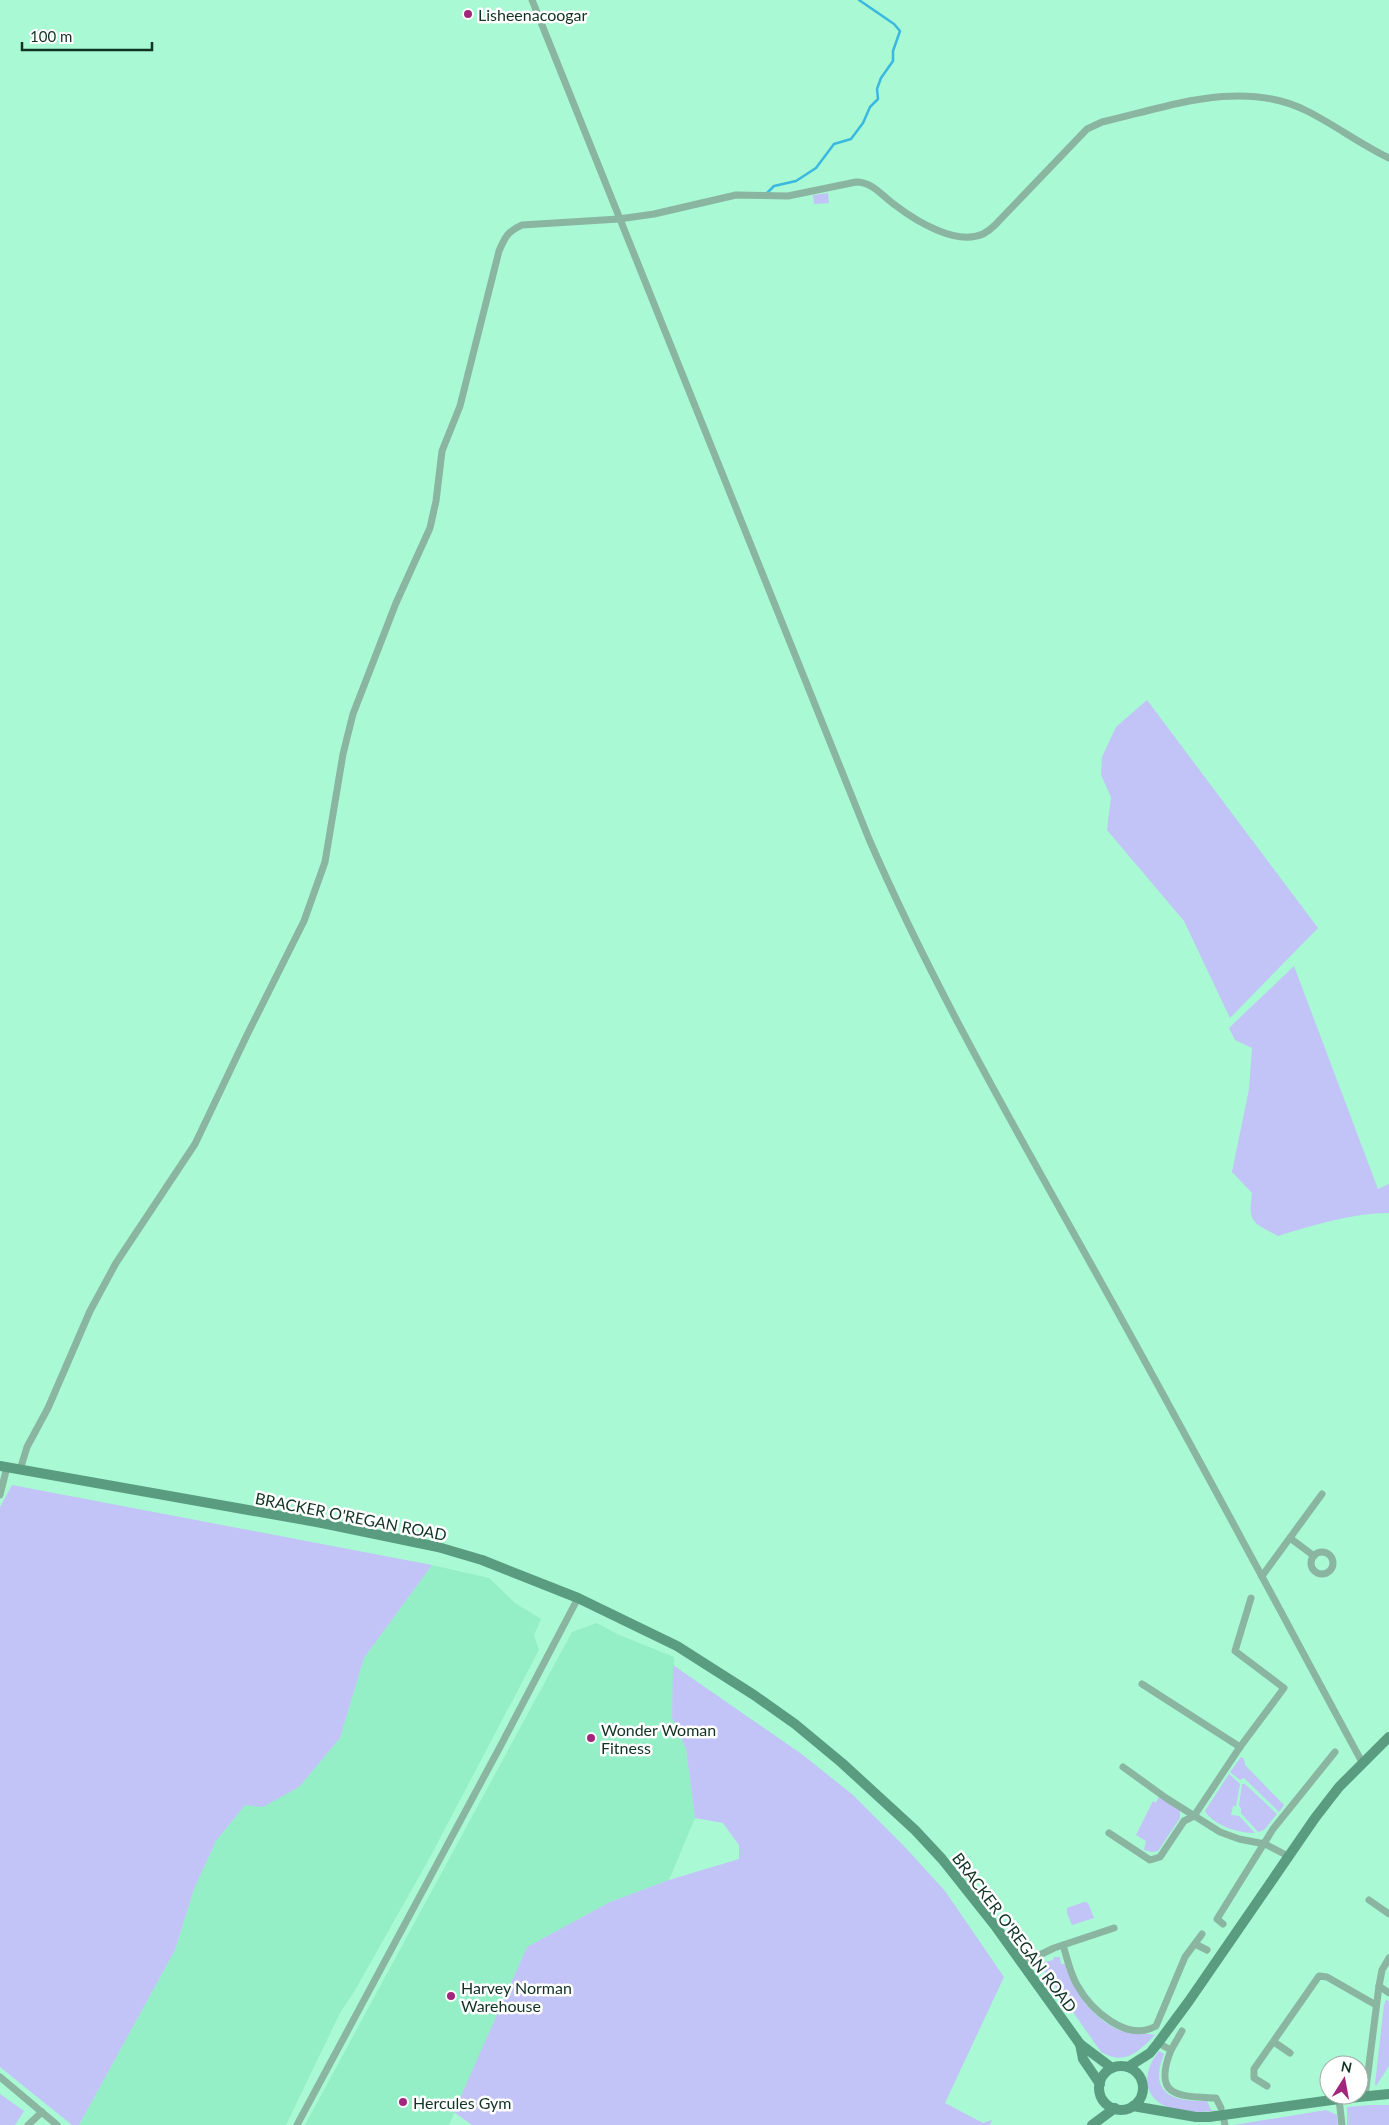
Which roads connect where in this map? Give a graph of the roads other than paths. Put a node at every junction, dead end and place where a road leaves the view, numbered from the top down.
1 (532, 0) edge
2 (1389, 158) edge
3 (619, 220) junction
4 (3, 1467) edge
5 (20, 1470) junction
6 (1322, 1494) dead end
7 (0, 1495) edge
8 (1290, 1538) junction
9 (1314, 1556) dead end
10 (1262, 1576) junction
11 (578, 1598) junction
12 (1251, 1598) dead end
13 (1142, 1684) dead end
14 (1389, 1736) edge
15 (1240, 1747) junction
16 (1335, 1752) dead end
17 (1362, 1762) junction
18 (1122, 1766) dead end
19 (1194, 1816) junction
20 (1109, 1833) dead end
21 (1265, 1844) junction
22 (1288, 1856) junction
23 (1369, 1900) dead end
24 (1389, 1914) edge
25 (1223, 1924) dead end
26 (1114, 1928) dead end
27 (1202, 1934) dead end
28 (1195, 1944) junction
29 (1063, 1945) junction
30 (1207, 1950) dead end
31 (1389, 1958) edge
32 (1023, 1963) junction
33 (1378, 1986) junction
34 (1389, 1992) edge
35 (1376, 2005) junction
36 (1182, 2031) dead end
37 (1274, 2042) junction
38 (1158, 2043) junction
39 (1080, 2044) junction
40 (1171, 2050) junction
41 (1150, 2052) junction
42 (1290, 2053) dead end
43 (1128, 2067) junction
44 (1112, 2068) junction
45 (1369, 2069) edge
46 (1140, 2077) junction
47 (0, 2078) edge
48 (1100, 2084) junction
49 (1267, 2086) dead end
50 (1142, 2094) junction
51 (1389, 2094) edge
52 (1369, 2096) edge
53 (1102, 2098) junction
54 (1319, 2102) edge
55 (1340, 2105) edge
56 (1133, 2106) junction
57 (1115, 2108) junction
58 (1162, 2110) junction
59 (42, 2112) junction
60 (1223, 2116) edge
61 (1093, 2123) edge
62 (28, 2125) edge
63 (57, 2125) edge
64 (297, 2125) edge
65 (1342, 2125) edge

1 - 3 street
2 - 3 street
3 - 5 street
3 - 10 street
4 - 5 main road, BRACKER O'REGAN ROAD
4 - 7 street
5 - 11 main road, BRACKER O'REGAN ROAD
6 - 8 street
8 - 9 street
8 - 10 street
10 - 17 street
11 - 32 main road, BRACKER O'REGAN ROAD
11 - 64 street
12 - 15 street
13 - 15 street
14 - 17 main road
15 - 19 street
16 - 21 street
17 - 22 main road
18 - 19 street
19 - 20 street
19 - 21 street
21 - 22 street
21 - 25 street
22 - 38 main road
23 - 24 street
26 - 29 street
27 - 28 street
28 - 29 street
28 - 30 street
29 - 32 street
31 - 33 street
32 - 39 main road, BRACKER O'REGAN ROAD
33 - 34 street
33 - 35 street
35 - 37 street
35 - 45 street
36 - 40 street
37 - 42 street
37 - 49 street
38 - 40 street
38 - 41 main road
39 - 44 main road, BRACKER O'REGAN ROAD
39 - 48 main road, BRACKER O'REGAN ROAD
40 - 60 street
41 - 43 main road
41 - 46 main road
43 - 44 main road
43 - 46 main road
44 - 48 main road
46 - 50 main road
47 - 59 street
48 - 53 main road
50 - 56 main road
50 - 58 main road
51 - 52 main road
53 - 57 main road
53 - 61 main road
54 - 60 main road
55 - 65 street
56 - 57 main road
56 - 58 main road
57 - 61 main road
58 - 60 main road
59 - 62 street
59 - 63 street

